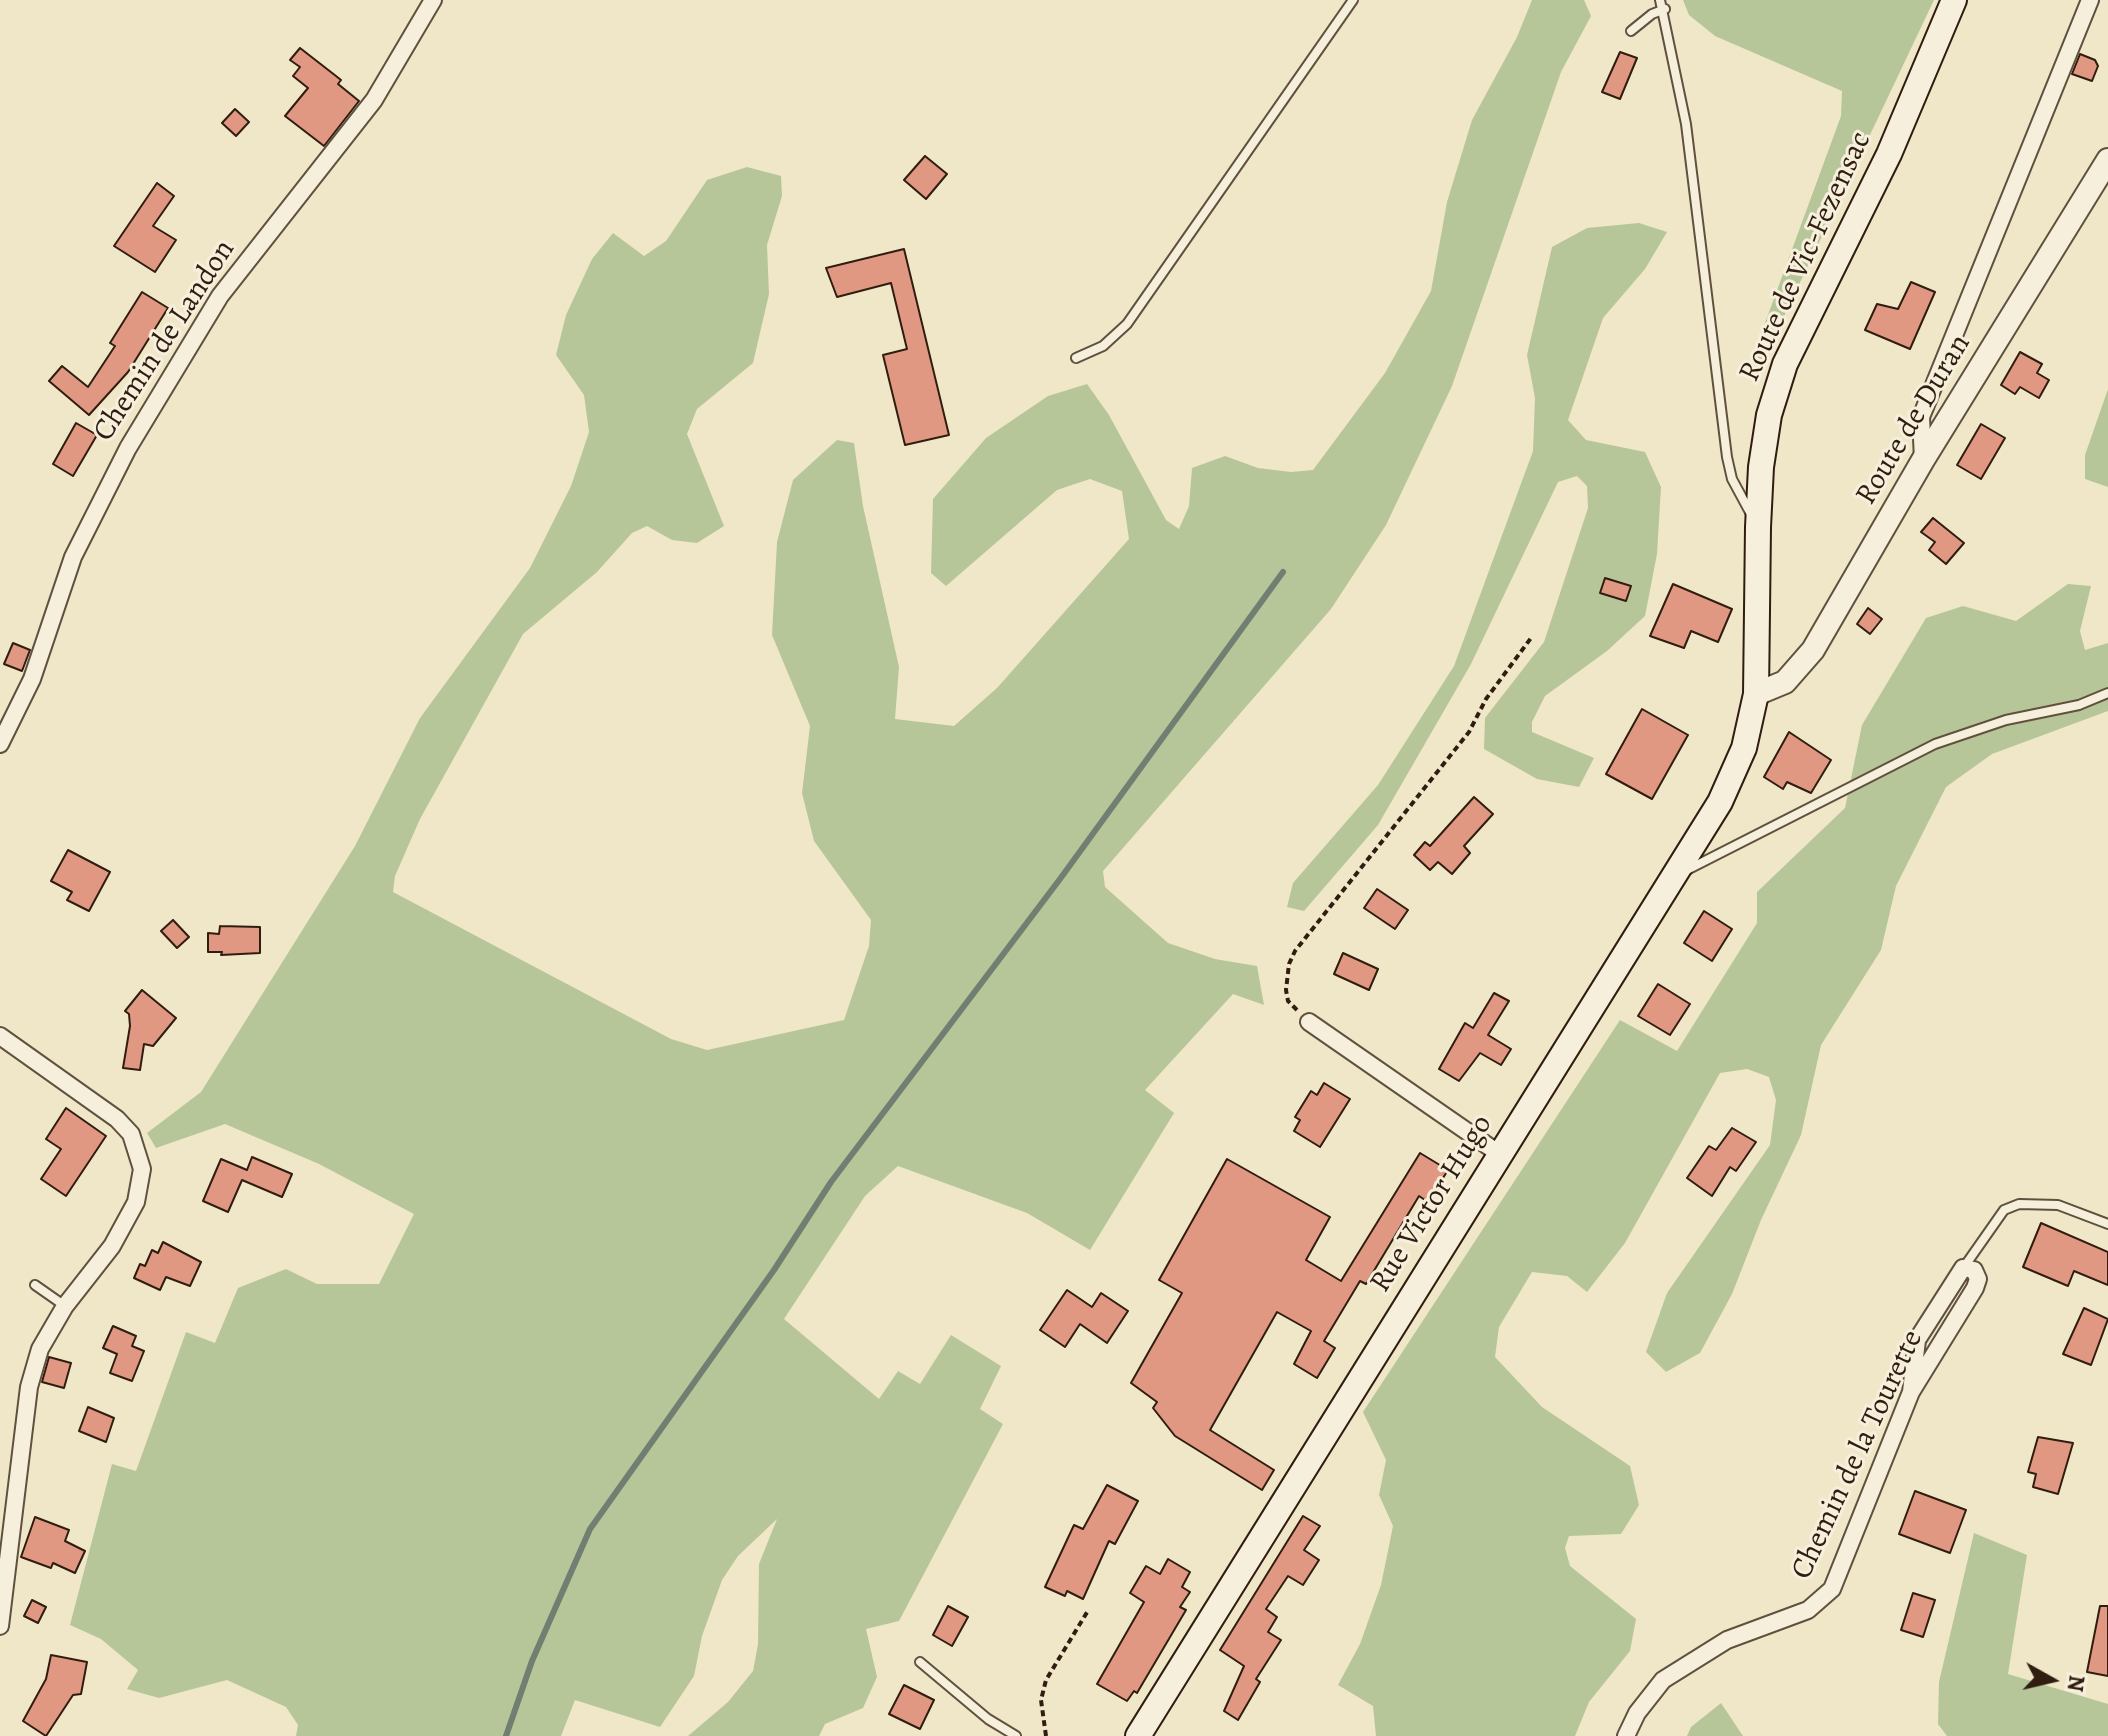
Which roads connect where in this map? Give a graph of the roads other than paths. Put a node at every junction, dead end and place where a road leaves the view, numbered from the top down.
1 (433, 0) edge
2 (1353, 0) edge
3 (1660, 0) edge
4 (1954, 0) edge
5 (2090, 0) edge
6 (1665, 9) junction
7 (1631, 31) dead end
8 (2108, 160) edge
9 (1076, 358) dead end
10 (1923, 460) junction
11 (1758, 527) junction
12 (2108, 693) edge
13 (1756, 694) junction
14 (0, 744) edge
15 (1673, 877) junction
16 (1309, 1022) road end
17 (0, 1036) edge
18 (1501, 1155) junction
19 (2108, 1224) edge
20 (1963, 1268) junction
21 (35, 1285) dead end
22 (65, 1306) junction
23 (1911, 1392) junction
24 (0, 1626) edge
25 (920, 1662) dead end
26 (1016, 1736) edge
27 (1138, 1736) edge
28 (1626, 1736) edge

1 - 14 street, Chemin de Landon
2 - 9 lane
3 - 6 lane
4 - 11 main road, Route de Vic-Fezensac
5 - 10 street
6 - 7 lane
6 - 11 lane
8 - 10 street, Route de Duran
10 - 13 street, Route de Duran
11 - 13 main road, Route de Vic-Fezensac
12 - 15 lane
13 - 15 main road, Rue Victor Hugo
15 - 18 main road, Rue Victor Hugo
16 - 18 street
17 - 22 street
18 - 27 main road, Rue Victor Hugo
19 - 20 lane
20 - 23 street
20 - 23 street, Chemin de la Tourette
21 - 22 lane
22 - 24 street
23 - 28 street, Chemin de la Tourette
25 - 26 lane

